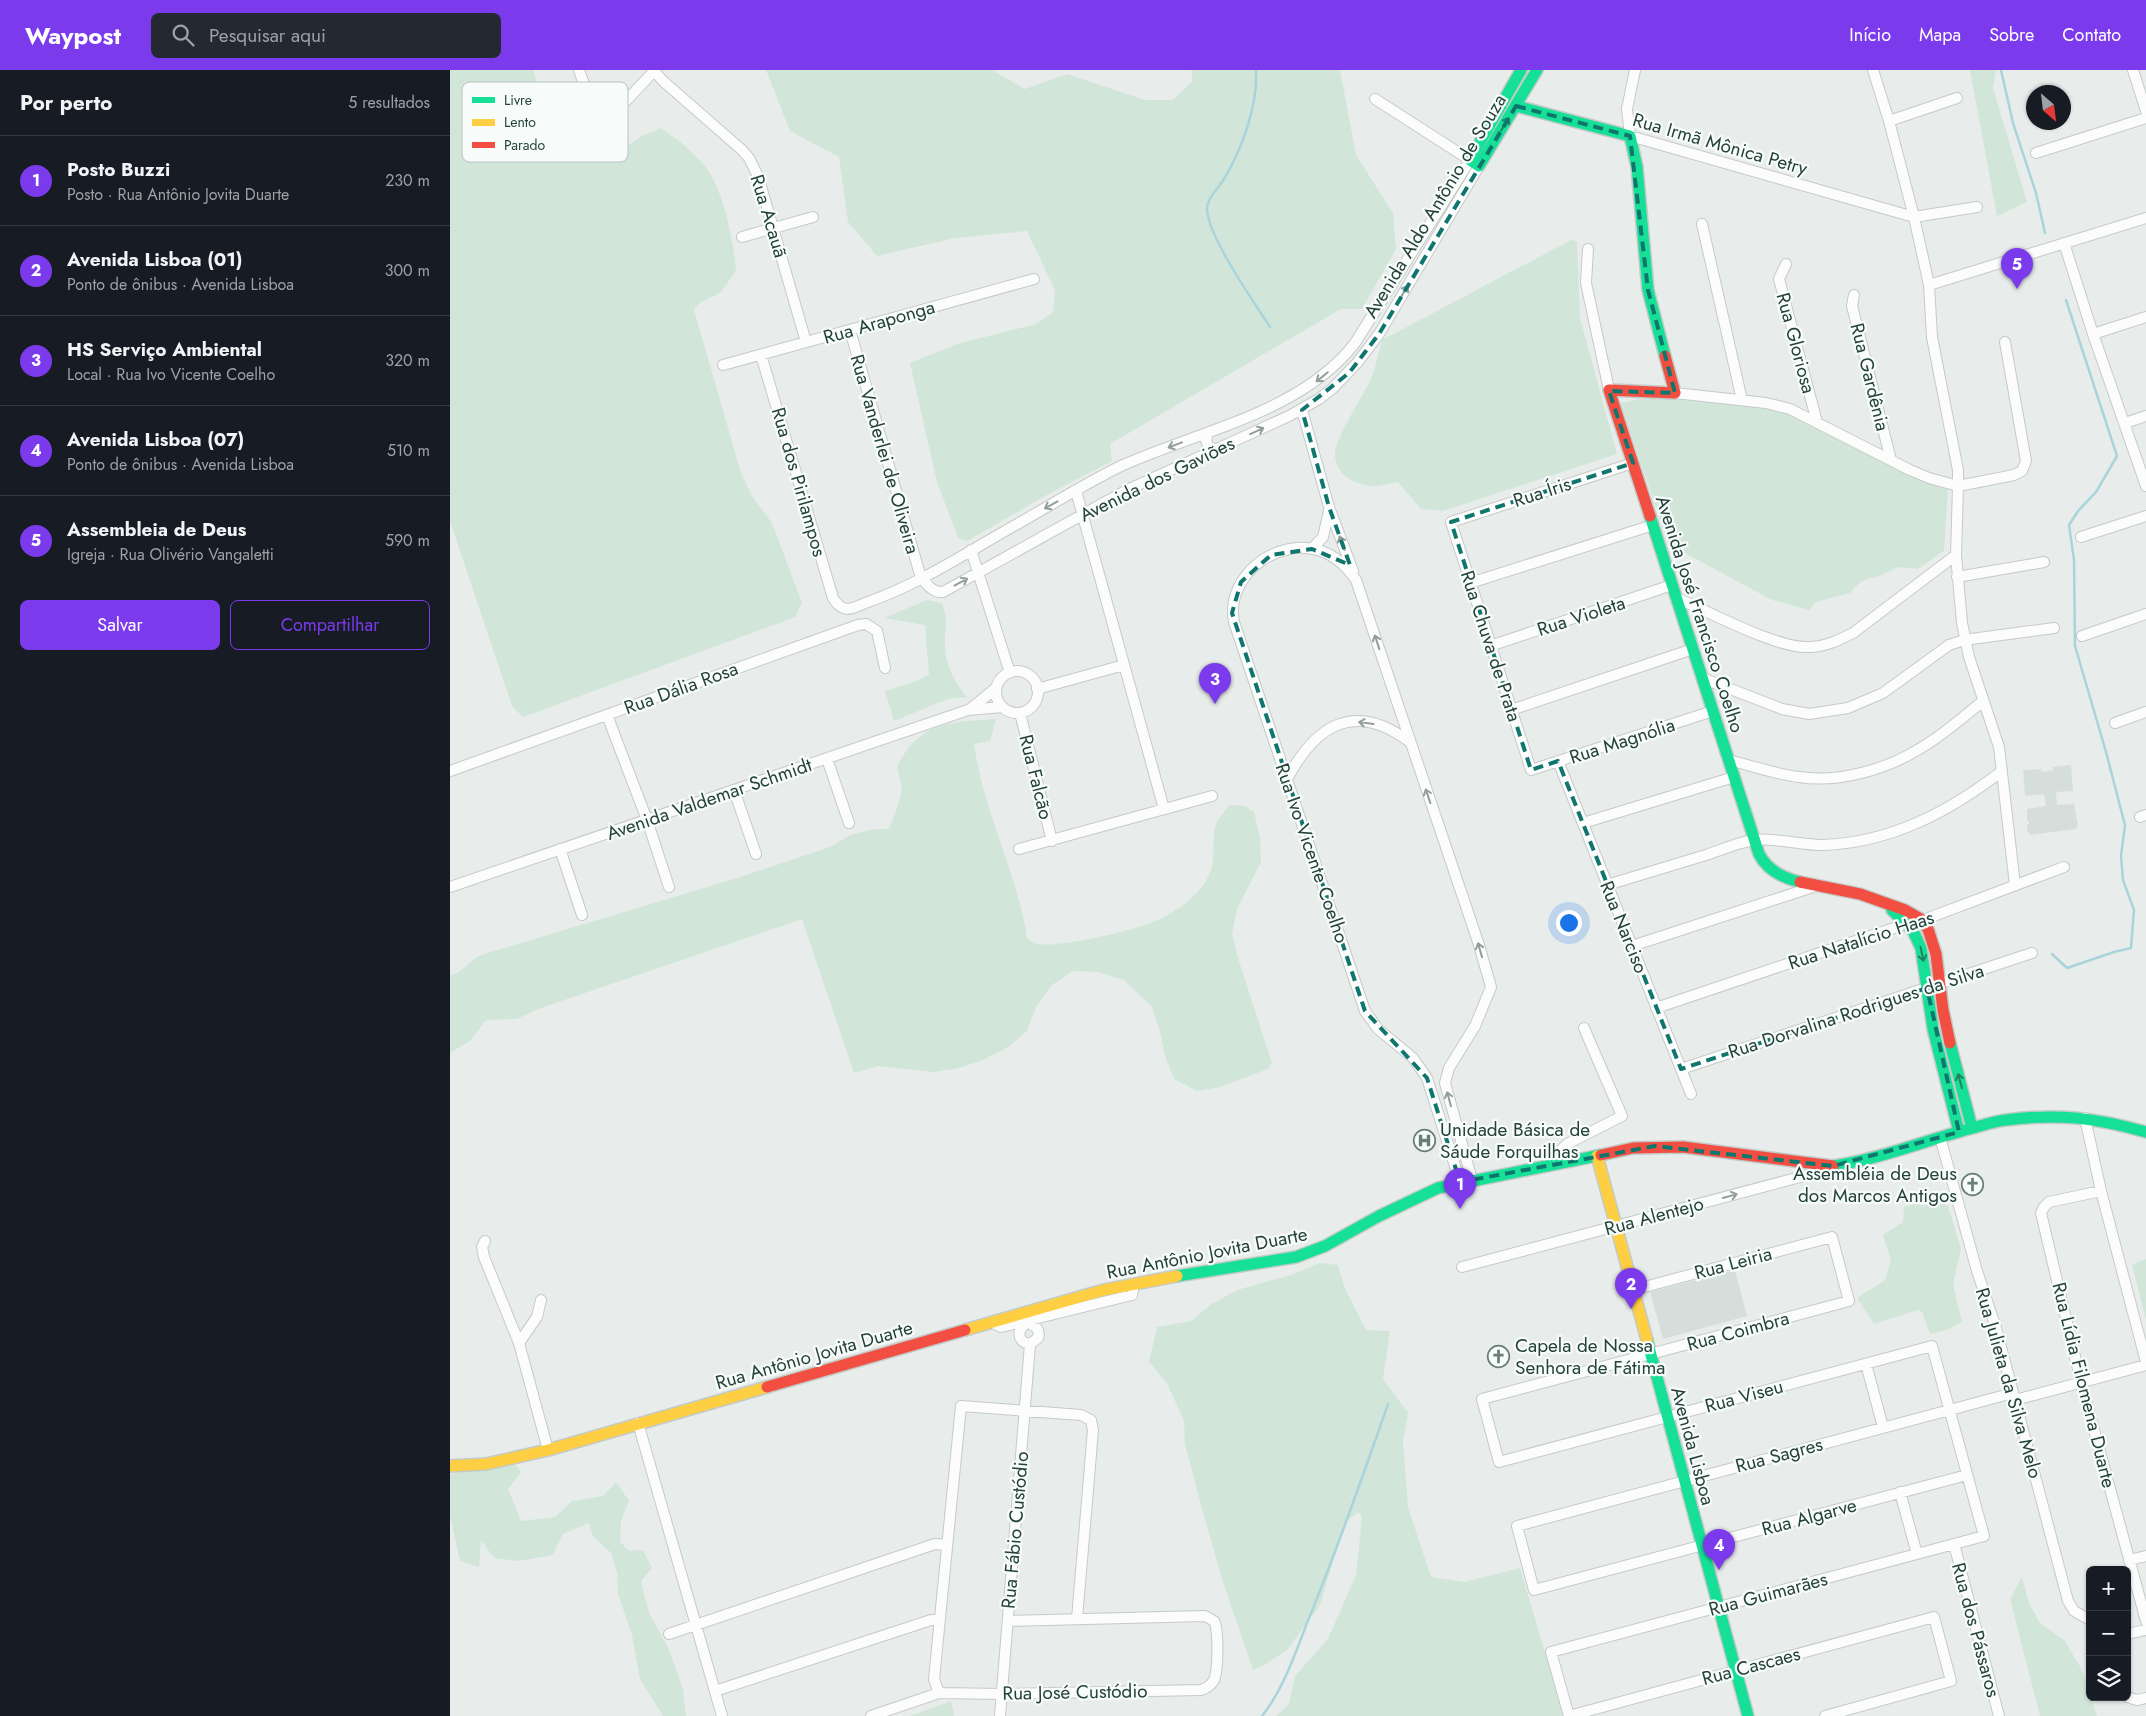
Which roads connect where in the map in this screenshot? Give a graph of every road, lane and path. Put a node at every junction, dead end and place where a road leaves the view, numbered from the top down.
1 (579, 70) edge
2 (654, 70) edge
3 (1521, 70) edge
4 (1537, 70) edge
5 (1635, 70) edge
6 (1873, 70) edge
7 (2133, 70) edge
8 (583, 82) edge
9 (1957, 98) dead end
10 (628, 99) edge
11 (1375, 99) dead end
12 (1516, 106) junction
13 (2146, 111) edge
14 (2146, 118) edge
15 (1888, 121) junction
16 (1630, 136) junction
17 (2036, 153) dead end
18 (1475, 163) junction
19 (1977, 207) dead end
20 (813, 216) dead end
21 (1914, 217) junction
22 (2146, 218) edge
23 (1702, 224) dead end
24 (773, 228) junction
25 (742, 237) dead end
26 (2064, 243) junction
27 (1588, 249) dead end
28 (1786, 264) dead end
29 (1034, 279) dead end
30 (1929, 285) junction
31 (1854, 295) dead end
32 (2146, 317) edge
33 (1365, 327) joint
34 (850, 330) junction
35 (1379, 334) joint
36 (2093, 334) junction
37 (806, 342) junction
38 (2005, 342) dead end
39 (762, 355) junction
40 (1337, 364) junction
41 (724, 365) dead end
42 (1349, 373) junction
43 (1609, 390) junction
44 (1675, 393) junction
45 (1742, 400) junction
46 (1302, 410) junction
47 (2146, 416) edge
48 (1818, 422) junction
49 (2125, 423) junction
50 (1209, 432) junction
51 (1216, 450) junction
52 (1891, 460) junction
53 (1633, 463) junction
54 (1958, 486) junction
55 (2146, 486) edge
56 (1076, 491) junction
57 (1329, 507) junction
58 (1083, 515) junction
59 (2146, 516) edge
60 (1451, 522) joint
61 (1653, 525) junction
62 (2081, 537) dead end
63 (1312, 549) junction
64 (971, 550) junction
65 (1956, 555) junction
66 (2044, 562) dead end
67 (977, 574) junction
68 (1957, 577) junction
69 (921, 578) junction
70 (1356, 580) junction
71 (1470, 583) junction
72 (1672, 585) junction
73 (1676, 598) junction
74 (841, 607) joint
75 (2146, 614) edge
76 (2054, 628) dead end
77 (2082, 636) dead end
78 (1964, 640) junction
79 (1490, 646) junction
80 (1693, 649) junction
81 (1124, 665) junction
82 (885, 668) dead end
83 (1010, 673) junction
84 (1702, 678) junction
85 (996, 688) junction
86 (1037, 689) junction
87 (1983, 701) junction
88 (1002, 707) junction
89 (968, 710) junction
90 (1511, 710) junction
91 (1713, 711) junction
92 (2146, 712) edge
93 (1020, 713) junction
94 (607, 715) junction
95 (2116, 723) dead end
96 (1410, 742) junction
97 (827, 758) junction
98 (1729, 760) junction
99 (1558, 761) junction
100 (1530, 770) joint
101 (450, 771) edge
102 (2002, 771) junction
103 (1734, 777) junction
104 (1287, 780) junction
105 (734, 790) junction
106 (1212, 796) dead end
107 (1164, 810) junction
108 (647, 820) junction
109 (849, 823) dead end
110 (1583, 823) junction
111 (1755, 840) junction
112 (1052, 841) junction
113 (1019, 849) dead end
114 (560, 850) junction
115 (756, 854) dead end
116 (2064, 867) dead end
117 (1607, 885) junction
118 (2015, 885) junction
119 (1816, 886) junction
120 (450, 887) edge
121 (669, 887) dead end
122 (1884, 902) junction
123 (582, 915) dead end
124 (1921, 920) junction
125 (1907, 923) junction
126 (1632, 946) junction
127 (2032, 953) dead end
128 (1940, 984) junction
129 (1927, 988) junction
130 (1656, 1008) junction
131 (1584, 1028) dead end
132 (1681, 1070) junction
133 (1446, 1074) junction
134 (1427, 1078) junction
135 (1691, 1094) dead end
136 (2085, 1118) junction
137 (1972, 1128) junction
138 (1959, 1132) junction
139 (2146, 1132) edge
140 (1940, 1137) junction
141 (1597, 1156) junction
142 (1781, 1161) junction
143 (1563, 1163) junction
144 (1845, 1165) junction
145 (1472, 1180) junction
146 (1785, 1181) junction
147 (1460, 1182) junction
148 (2101, 1191) junction
149 (1616, 1226) junction
150 (485, 1241) dead end
151 (1462, 1267) dead end
152 (1134, 1284) junction
153 (1633, 1290) junction
154 (541, 1300) dead end
155 (1849, 1301) joint
156 (990, 1322) junction
157 (1028, 1322) junction
158 (519, 1343) junction
159 (1650, 1354) junction
160 (1866, 1364) junction
161 (2146, 1364) edge
162 (2081, 1382) junction
163 (2014, 1396) junction
164 (1949, 1410) junction
165 (1024, 1411) junction
166 (1667, 1417) junction
167 (638, 1423) junction
168 (1883, 1427) junction
169 (548, 1450) junction
170 (1499, 1462) joint
171 (450, 1466) edge
172 (1967, 1474) junction
173 (1684, 1481) junction
174 (1900, 1492) junction
175 (1954, 1544) junction
176 (947, 1545) junction
177 (1702, 1545) junction
178 (1917, 1554) junction
179 (2146, 1556) edge
180 (2129, 1560) junction
181 (1534, 1590) joint
182 (1718, 1607) junction
183 (2086, 1618) edge
184 (1077, 1619) junction
185 (940, 1620) junction
186 (1008, 1621) junction
187 (2146, 1621) edge
188 (697, 1624) junction
189 (2146, 1630) edge
190 (2131, 1633) edge
191 (670, 1634) dead end
192 (1736, 1670) junction
193 (715, 1691) junction
194 (939, 1693) junction
195 (1002, 1694) junction
196 (2131, 1698) edge
197 (2146, 1698) edge
198 (722, 1716) edge
199 (871, 1716) edge
200 (1000, 1716) edge
201 (1569, 1716) edge
202 (1748, 1716) edge
203 (1825, 1716) edge
204 (1999, 1716) edge

1 - 8 street
2 - 10 street
2 - 24 street, Rua Acauã
3 - 18 street, Avenida Aldo Antônio de Souza
4 - 12 street, Avenida Aldo Antônio de Souza
5 - 16 street
6 - 15 street
7 - 13 street
9 - 15 street
11 - 18 street
12 - 16 street, Rua Irmã Mônica Petry
18 -> 12 street, Avenida Aldo Antônio de Souza
14 - 17 street
15 - 21 street
16 - 21 street, Rua Irmã Mônica Petry
16 - 44 street
18 - 33 street, Avenida Aldo Antônio de Souza
35 -> 18 street, Avenida Aldo Antônio de Souza
19 - 21 street
20 - 24 street
21 - 30 street
22 - 26 street
23 - 45 street
24 - 25 street
24 - 37 street, Rua Acauã
26 - 30 street
26 - 36 street
27 - 43 street, Avenida José Francisco Coelho
28 - 48 street, Rua Gloriosa
29 - 34 street, Rua Araponga
30 - 54 street
31 - 52 street, Rua Gardênia
32 - 36 street
33 - 40 street, Avenida dos Gaviões
34 - 37 street, Rua Araponga
34 - 69 street, Rua Vanderlei de Oliveira
35 - 42 street, Avenida dos Gaviões
36 - 49 street
37 - 39 street, Rua Araponga
38 - 54 street
39 - 41 street, Rua Araponga
39 - 74 street, Rua dos Pirilampos
40 - 42 street
40 -> 50 street, Avenida dos Gaviões
42 - 46 street, Avenida dos Gaviões
43 - 44 street
43 - 53 street, Avenida José Francisco Coelho
44 - 45 street
45 - 48 street
51 -> 46 street, Avenida dos Gaviões
46 - 57 street, Rua Ivo Vicente Coelho
47 - 49 street
48 - 52 street
49 - 55 street
50 - 51 street
50 -> 56 street, Avenida dos Gaviões
51 - 58 street, Avenida dos Gaviões
52 - 54 street
53 - 60 street, Rua Íris
53 - 61 street, Avenida José Francisco Coelho
54 - 65 street
56 - 58 street
56 -> 64 street, Avenida dos Gaviões
57 - 63 street, Rua Ivo Vicente Coelho
70 -> 57 street, Rua Ivo Vicente Coelho
58 - 67 street, Avenida dos Gaviões
58 - 81 street
59 - 62 street
60 - 71 street, Rua Chuva de Prata
61 - 71 street
61 - 72 street, Avenida José Francisco Coelho
63 - 70 street, Rua Ivo Vicente Coelho
63 - 104 street, Rua Ivo Vicente Coelho
64 - 67 street
64 - 69 street, Avenida dos Gaviões
65 - 68 street
65 - 73 street
66 - 68 street
69 -> 67 street, Avenida dos Gaviões
67 - 83 street
68 - 78 street
69 - 74 street, Avenida dos Gaviões
96 -> 70 street, Rua Ivo Vicente Coelho
71 - 79 street, Rua Chuva de Prata
72 - 73 street, Avenida José Francisco Coelho
72 - 79 street, Rua Violeta
73 - 80 street, Avenida José Francisco Coelho
75 - 77 street
76 - 78 street
78 - 84 street
78 - 87 street
79 - 90 street, Rua Chuva de Prata
80 - 84 street, Avenida José Francisco Coelho
80 - 90 street
81 - 86 street
81 - 107 street
82 - 94 street, Rua Dália Rosa
83 - 85 street
83 - 86 street
84 - 91 street, Avenida José Francisco Coelho
85 - 88 street
85 - 89 street
86 - 93 street
87 - 98 street
87 - 102 street
88 - 89 street
88 - 93 street
89 - 97 street, Avenida Valdemar Schmidt
90 - 100 street, Rua Chuva de Prata
91 - 98 street, Avenida José Francisco Coelho
91 - 99 street, Rua Magnólia
92 - 95 street
93 - 112 street, Rua Falcão
94 - 101 street, Rua Dália Rosa
94 - 108 street
96 -> 104 street
133 -> 96 street, Rua Ivo Vicente Coelho
97 - 105 street, Avenida Valdemar Schmidt
97 - 109 street
98 - 103 street, Avenida José Francisco Coelho
99 - 100 street, Rua Magnólia
99 - 110 street, Rua Narciso
102 - 111 street
102 - 118 street
103 - 110 street
103 - 111 street, Avenida José Francisco Coelho
104 - 134 street, Rua Ivo Vicente Coelho
105 - 108 street, Avenida Valdemar Schmidt
105 - 115 street
106 - 107 street
107 - 112 street
108 - 114 street, Avenida Valdemar Schmidt
108 - 121 street
110 - 117 street, Rua Narciso
111 - 117 street
111 - 119 street, Avenida José Francisco Coelho
112 - 113 street
114 - 120 street, Avenida Valdemar Schmidt
114 - 123 street
116 - 118 street, Rua Natalício Haas
117 - 126 street, Rua Narciso
118 - 124 street, Rua Natalício Haas
119 - 122 street, Avenida José Francisco Coelho
119 - 126 street
122 - 124 street, Avenida José Francisco Coelho
122 - 125 street, Avenida José Francisco Coelho
124 - 125 street, Rua Natalício Haas
124 - 128 street
125 -> 129 street, Avenida José Francisco Coelho
125 - 130 street, Rua Natalício Haas
126 - 130 street, Rua Narciso
127 - 128 street, Rua Dorvalina Rodrigues da Silva
128 - 129 street, Rua Dorvalina Rodrigues da Silva
137 -> 128 street
129 - 132 street, Rua Dorvalina Rodrigues da Silva
129 - 138 street, Avenida José Francisco Coelho
130 - 132 street, Rua Narciso
131 - 143 street
132 - 135 street, Rua Narciso
133 - 134 street
145 -> 133 street
134 - 147 street, Rua Ivo Vicente Coelho
136 - 137 street, Rua Antônio Jovita Duarte
136 - 139 street, Rua Antônio Jovita Duarte
136 - 148 street
137 - 138 street, Rua Antônio Jovita Duarte
138 - 140 street, Rua Antônio Jovita Duarte
140 - 144 street, Rua Antônio Jovita Duarte
140 - 163 street, Rua Julieta da Silva Melo
141 - 142 street, Rua Antônio Jovita Duarte
141 - 143 street, Rua Antônio Jovita Duarte
141 - 149 street, Avenida Lisboa
142 - 144 street, Rua Antônio Jovita Duarte
142 - 146 street
143 - 145 street, Rua Antônio Jovita Duarte
144 - 146 street, Rua Alentejo
145 - 147 street, Rua Antônio Jovita Duarte
149 -> 146 street, Rua Alentejo
147 - 152 street, Rua Antônio Jovita Duarte
148 - 161 street
148 - 162 street, Rua Lídia Filomena Duarte
149 - 151 street, Rua Alentejo
149 - 153 street, Avenida Lisboa
150 - 158 street
152 - 156 street, Rua Antônio Jovita Duarte
152 - 157 street
153 - 155 street, Rua Leiria
153 - 159 street, Avenida Lisboa
154 - 158 street
155 - 159 street, Rua Coimbra
156 - 157 street
156 - 167 street, Rua Antônio Jovita Duarte
157 - 165 street, Rua Fábio Custódio
158 - 169 street
159 - 166 street, Avenida Lisboa
159 - 170 street, Rua Coimbra
160 - 164 street, Rua Viseu
160 - 166 street, Rua Viseu
160 - 168 street
161 - 162 street, Rua Sagres
162 - 163 street, Rua Sagres
162 - 180 street, Rua Lídia Filomena Duarte
163 - 164 street, Rua Sagres
163 - 183 street, Rua Julieta da Silva Melo
164 - 168 street, Rua Sagres
164 - 172 street
165 - 176 street
165 - 184 street
165 - 186 street, Rua Fábio Custódio
166 - 170 street, Rua Viseu
166 - 173 street, Avenida Lisboa
167 - 169 street, Rua Antônio Jovita Duarte
167 - 188 street
168 - 173 street, Rua Sagres
169 - 171 street, Rua Antônio Jovita Duarte
172 - 174 street, Rua Algarve
172 - 175 street, Rua Guimarães
173 - 177 street, Avenida Lisboa
173 - 181 street, Rua Sagres
174 - 177 street, Rua Algarve
174 - 178 street
175 - 178 street, Rua Guimarães
175 - 204 street, Rua dos Pássaros
176 - 185 street
176 - 188 street
177 - 181 street, Rua Algarve
177 - 182 street, Avenida Lisboa
178 - 182 street, Rua Guimarães
179 - 180 street
180 - 187 street, Rua Lídia Filomena Duarte
182 - 192 street, Avenida Lisboa
182 - 201 street, Rua Guimarães
184 - 186 street
184 - 195 street, Rua José Custódio
185 - 193 street
185 - 194 street
186 - 195 street, Rua Fábio Custódio
188 - 191 street
188 - 193 street
189 - 190 street
192 - 201 street, Rua Cascaes
192 - 202 street, Avenida Lisboa
192 - 203 street, Rua Cascaes
193 - 198 street
194 - 195 street, Rua José Custódio
194 - 199 street, Rua José Custódio
195 - 200 street, Rua Fábio Custódio
196 - 197 street

